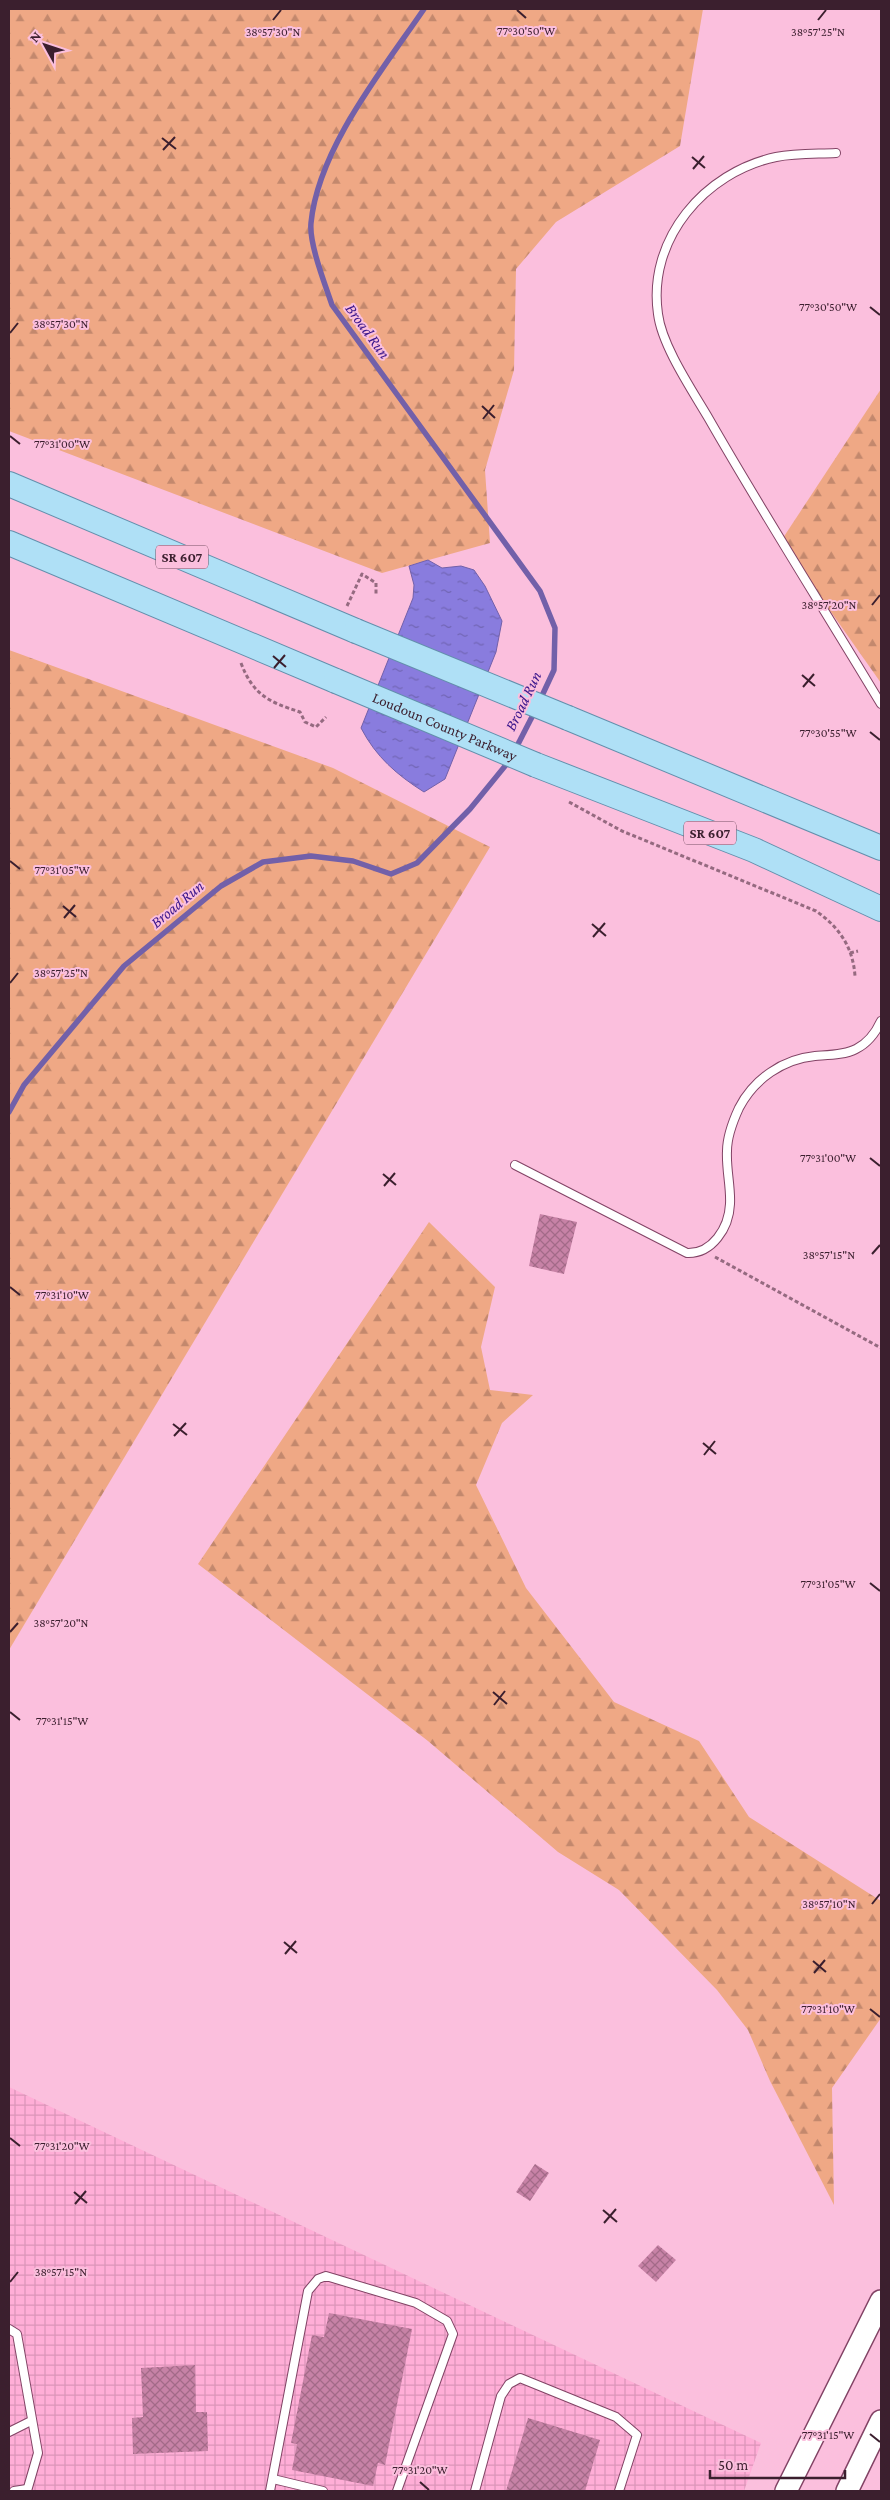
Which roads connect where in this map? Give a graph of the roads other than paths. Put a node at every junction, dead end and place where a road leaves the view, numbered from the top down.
1 (836, 153) dead end
2 (9, 484) edge
3 (9, 543) edge
4 (881, 704) edge
5 (881, 848) edge
6 (881, 909) edge
7 (881, 1021) edge
8 (514, 1165) dead end
9 (881, 2301) edge
10 (9, 2329) edge
11 (31, 2421) junction
12 (881, 2421) edge
13 (9, 2432) edge
14 (273, 2479) junction
15 (27, 2490) edge
16 (14, 2491) edge
17 (270, 2491) edge
18 (323, 2491) edge
19 (397, 2491) edge
20 (475, 2491) edge
21 (619, 2491) edge
22 (786, 2491) edge
23 (847, 2491) edge

1 - 4 lane
2 - 5 main road, SR 607, bridge
3 - 6 main road, Loudoun County Parkway / SR 607, bridge
7 - 8 lane
9 - 22 main road
10 - 11 lane
11 - 13 lane
11 - 15 lane
12 - 23 main road
14 - 17 lane
14 - 18 lane
14 - 19 lane
15 - 16 lane
20 - 21 lane

